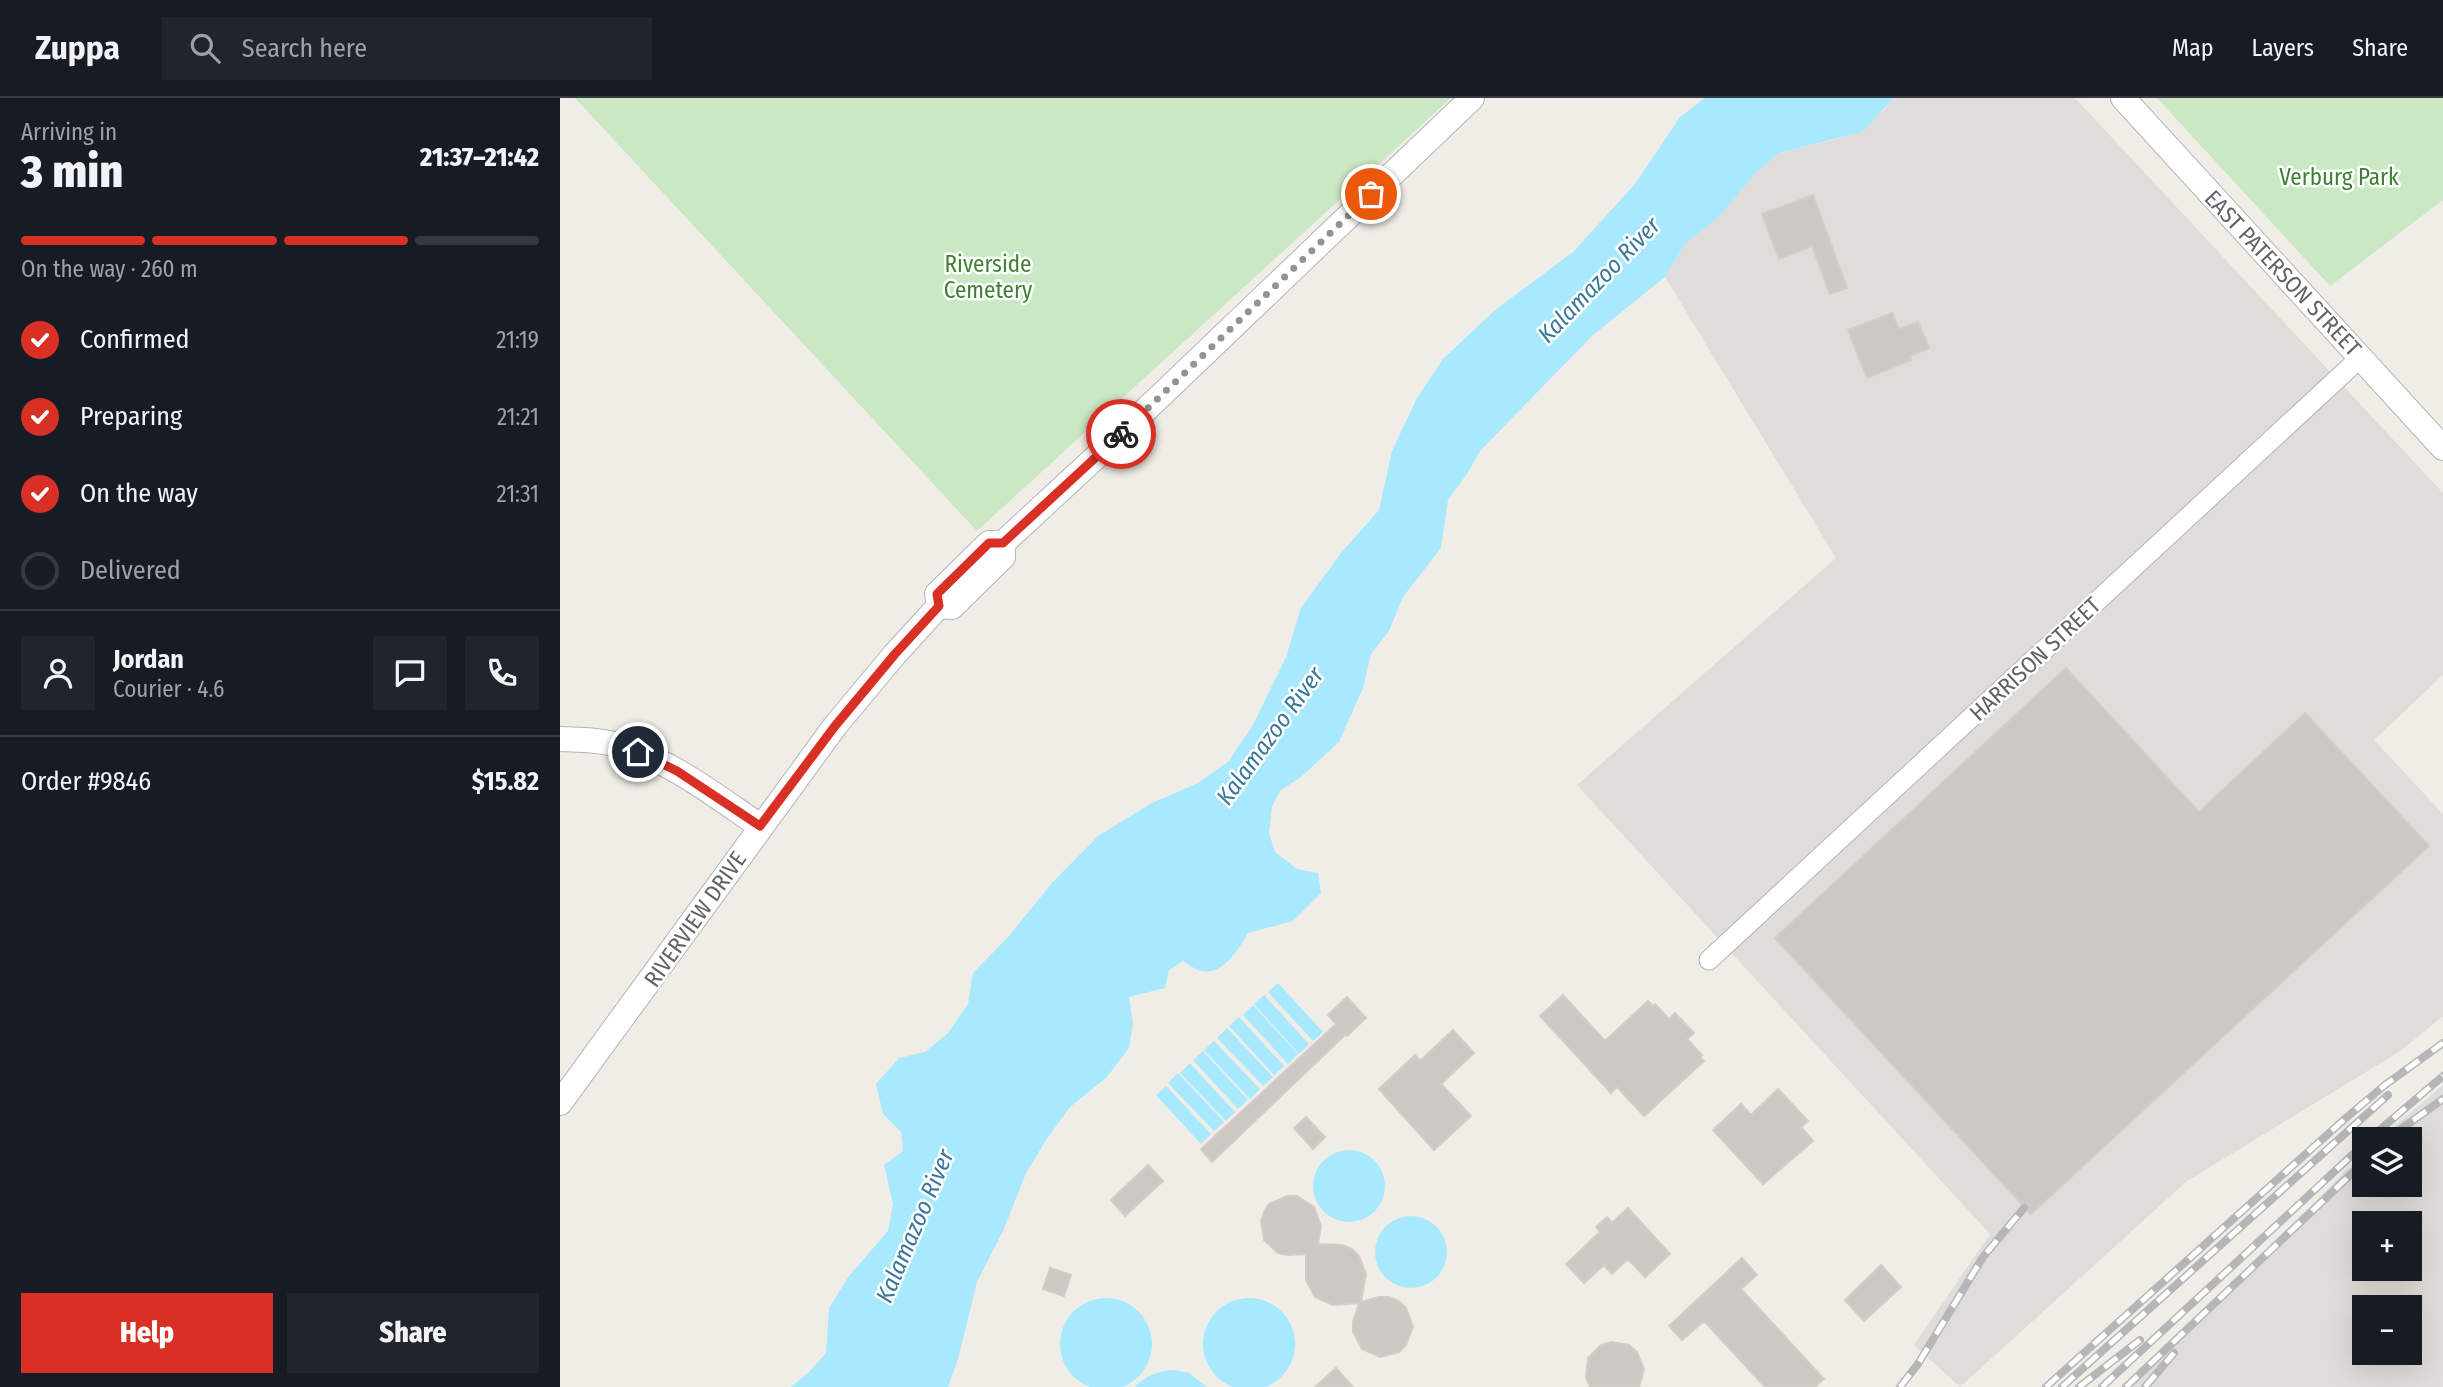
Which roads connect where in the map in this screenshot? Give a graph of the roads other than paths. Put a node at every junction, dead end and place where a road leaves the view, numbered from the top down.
1 (1472, 98) edge
2 (2123, 98) edge
3 (2361, 357) junction
4 (2443, 448) edge
5 (560, 739) edge
6 (760, 826) junction
7 (1709, 960) dead end
8 (560, 1103) edge

1 - 6 street, RIVERVIEW DRIVE
2 - 3 street, EAST PATERSON STREET
3 - 4 street, EAST PATERSON STREET
3 - 7 street, HARRISON STREET
5 - 6 street
6 - 8 street, RIVERVIEW DRIVE

